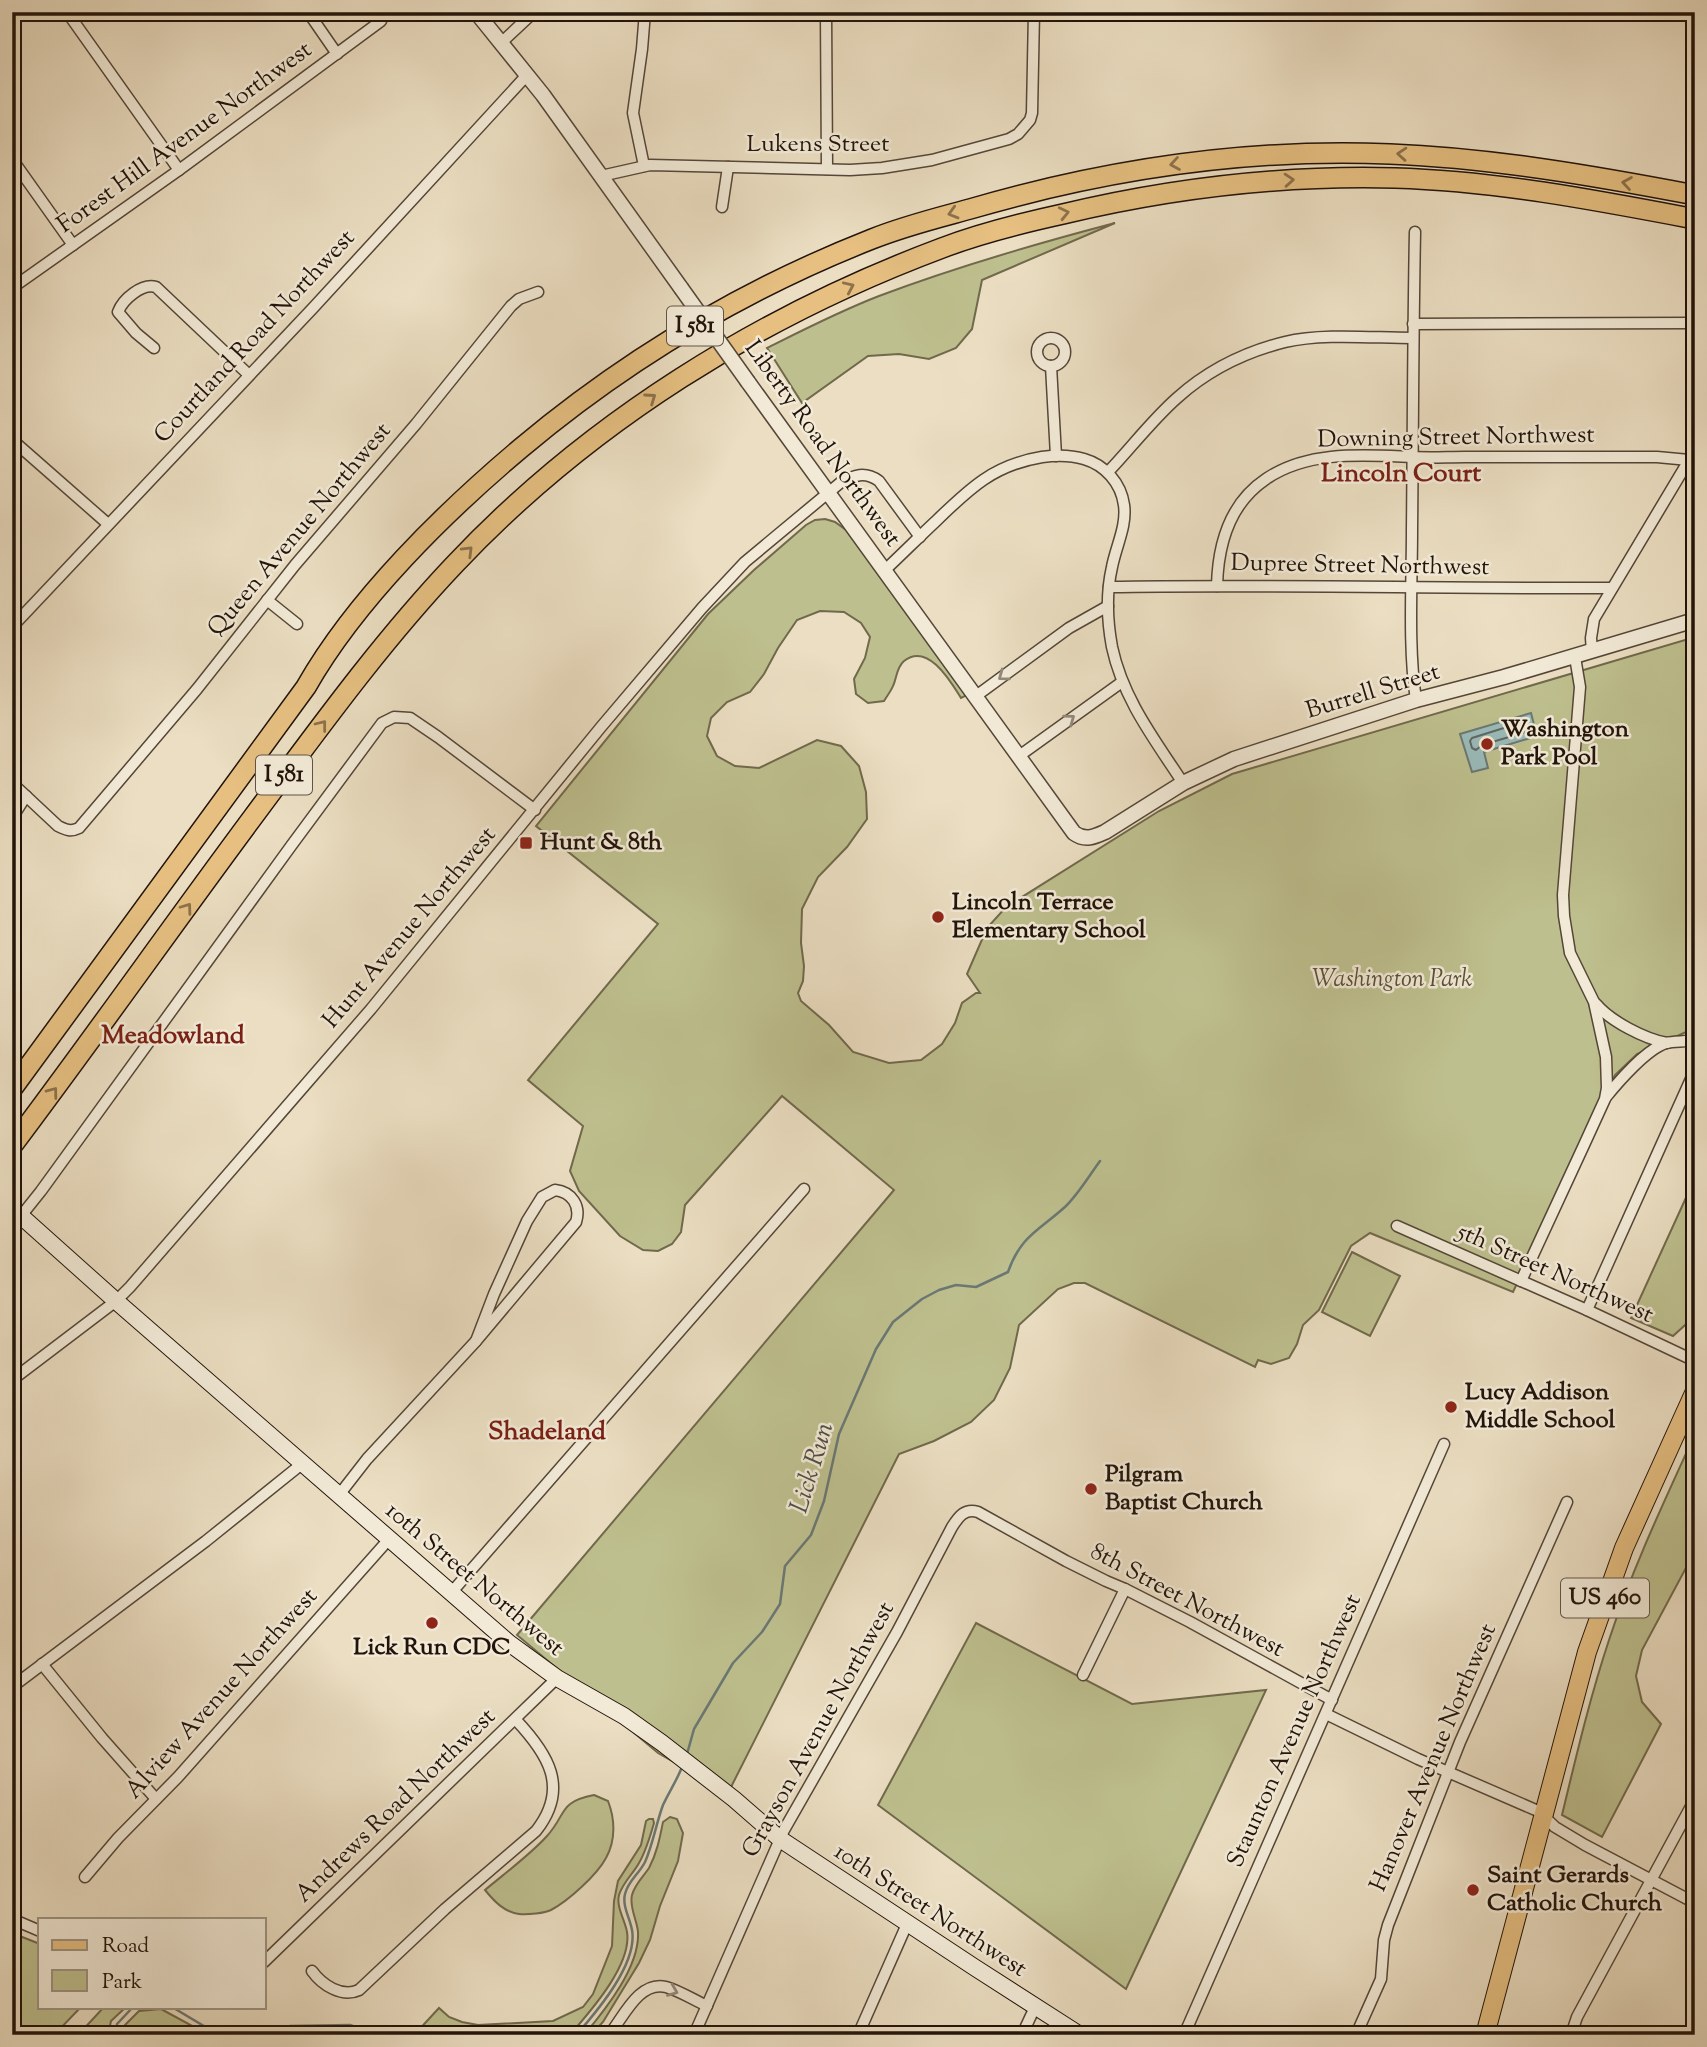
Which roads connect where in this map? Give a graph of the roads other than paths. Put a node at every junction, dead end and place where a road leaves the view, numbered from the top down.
1 (67, 12) edge
2 (308, 12) edge
3 (476, 12) edge
4 (534, 12) edge
5 (645, 12) edge
6 (826, 12) edge
7 (1034, 12) edge
8 (381, 21) dead end
9 (500, 43) junction
10 (337, 54) junction
11 (527, 75) junction
12 (12, 159) edge
13 (644, 166) junction
14 (728, 167) junction
15 (827, 169) junction
16 (180, 170) junction
17 (601, 176) junction
18 (1695, 195) edge
19 (722, 207) dead end
20 (1695, 219) edge
21 (1415, 232) dead end
22 (74, 245) junction
23 (12, 288) edge
24 (538, 292) dead end
25 (1695, 323) edge
26 (1413, 324) junction
27 (1412, 338) junction
28 (154, 348) dead end
29 (1051, 366) dead end
30 (249, 375) junction
31 (18, 445) dead end
32 (1692, 455) edge
33 (1056, 456) junction
34 (1412, 457) junction
35 (1108, 472) junction
36 (829, 493) junction
37 (108, 524) junction
38 (920, 537) junction
39 (885, 570) junction
40 (1217, 586) junction
41 (1108, 587) junction
42 (1412, 587) junction
43 (1612, 588) junction
44 (267, 600) junction
45 (1108, 606) junction
46 (1695, 620) edge
47 (297, 624) dead end
48 (12, 627) edge
49 (1592, 652) junction
50 (1575, 657) junction
51 (1122, 682) junction
52 (976, 696) junction
53 (1416, 700) junction
54 (1019, 756) junction
55 (12, 783) edge
56 (1183, 783) junction
57 (26, 796) junction
58 (535, 810) junction
59 (12, 818) edge
60 (1079, 837) joint
61 (1594, 1002) junction
62 (1695, 1040) edge
63 (1667, 1043) junction
64 (1695, 1070) edge
65 (12, 1089) edge
66 (1605, 1099) junction
67 (12, 1146) edge
68 (804, 1189) dead end
69 (16, 1212) edge
70 (1397, 1226) dead end
71 (1521, 1281) junction
72 (116, 1301) junction
73 (1587, 1310) junction
74 (476, 1341) junction
75 (1695, 1361) edge
76 (12, 1380) edge
77 (1695, 1391) edge
78 (1444, 1444) dead end
79 (303, 1463) junction
80 (339, 1494) junction
81 (1567, 1502) dead end
82 (1024, 1537) joint
83 (390, 1538) junction
84 (1125, 1588) junction
85 (451, 1592) junction
86 (42, 1664) junction
87 (1083, 1675) dead end
88 (557, 1678) junction
89 (12, 1687) edge
90 (1332, 1700) junction
91 (1326, 1714) junction
92 (516, 1720) junction
93 (1448, 1772) junction
94 (1695, 1799) edge
95 (156, 1800) junction
96 (1543, 1815) junction
97 (780, 1839) junction
98 (85, 1877) dead end
99 (1651, 1880) junction
100 (1695, 1903) edge
101 (12, 1919) edge
102 (907, 1924) junction
103 (38, 1930) edge
104 (266, 1960) edge
105 (312, 1971) dead end
106 (707, 2006) junction
107 (1035, 2007) junction
108 (609, 2035) edge
109 (694, 2035) edge
110 (858, 2035) edge
111 (1022, 2035) edge
112 (1080, 2035) edge
113 (1184, 2035) edge
114 (1356, 2035) edge
115 (1485, 2035) edge
116 (1571, 2035) edge

1 - 16 street
2 - 10 street
3 - 9 street, Liberty Road Northwest
4 - 9 street
5 - 13 street
6 - 15 street
7 - 15 street, Lukens Street
8 - 10 street, Forest Hill Avenue Northwest
9 - 11 street, Liberty Road Northwest
10 - 16 street, Forest Hill Avenue Northwest
11 - 17 street, Liberty Road Northwest
11 - 30 street, Courtland Road Northwest
12 - 22 street
13 - 14 street, Lukens Street
13 - 17 street, Lukens Street
14 - 15 street, Lukens Street
14 - 19 street
16 - 22 street, Forest Hill Avenue Northwest
17 - 36 street, Liberty Road Northwest, bridge
18 -> 65 highway, I 581
67 -> 20 highway, I 581
21 - 26 street
22 - 23 street, Forest Hill Avenue Northwest
24 - 44 street, Queen Avenue Northwest
25 - 26 street
26 - 27 street
27 - 34 street
27 - 35 street
28 - 30 street
29 - 33 street
30 - 37 street, Courtland Road Northwest
31 - 37 street
32 - 34 street, Downing Street Northwest
32 - 43 street
33 - 35 street
33 - 38 street
34 - 40 street, Downing Street Northwest
34 - 42 street
35 - 41 street
36 - 38 street, Hunt Avenue Northwest
36 - 39 street, Liberty Road Northwest
36 - 58 street, Hunt Avenue Northwest
37 - 48 street, Courtland Road Northwest
38 - 39 street
39 - 52 street, Liberty Road Northwest
40 - 41 street, Dupree Street Northwest
40 - 42 street, Dupree Street Northwest
41 - 45 street
42 - 43 street, Dupree Street Northwest
42 - 53 street
43 - 49 street
44 - 47 street
44 - 57 street, Queen Avenue Northwest
45 - 51 street
45 -> 52 street
46 - 49 street, Burrell Street
49 - 50 street, Burrell Street
50 - 53 street, Burrell Street
50 - 61 street
54 -> 51 street
51 - 56 street
52 - 54 street, Liberty Road Northwest
53 - 56 street, Burrell Street
54 - 60 street, Liberty Road Northwest
55 - 57 street
56 - 60 street, Burrell Street
57 - 59 street
58 - 69 street
58 - 72 street, Hunt Avenue Northwest
61 - 63 street
61 - 66 street
62 - 63 street
63 - 66 street
64 - 73 street
66 - 71 street
68 - 85 street
69 - 72 main road, 10th Street Northwest
70 - 71 street, 5th Street Northwest
71 - 73 street, 5th Street Northwest
72 - 76 street, Hunt Avenue Northwest
72 - 79 main road, 10th Street Northwest
73 - 75 street, 5th Street Northwest
74 - 74 street
74 - 80 street
77 - 96 main road, US 460
78 - 90 street, Staunton Avenue Northwest
79 - 80 main road, 10th Street Northwest
79 - 86 street
80 - 83 main road, 10th Street Northwest
81 - 93 street, Hanover Avenue Northwest
82 - 84 street, 8th Street Northwest
82 - 97 street, Grayson Avenue Northwest
83 - 85 main road, 10th Street Northwest
83 - 95 street, Alview Avenue Northwest
84 - 87 street
84 - 90 street, 8th Street Northwest
85 - 88 main road, 10th Street Northwest
86 - 89 street
86 - 95 street
88 - 92 street, Andrews Road Northwest
88 - 97 main road, 10th Street Northwest
90 - 91 street, Staunton Avenue Northwest
91 - 93 street
91 - 113 street, Staunton Avenue Northwest
92 - 104 street, Andrews Road Northwest
92 - 105 street
93 - 96 street
93 - 114 street, Hanover Avenue Northwest
94 - 99 street
95 - 98 street, Alview Avenue Northwest
96 - 99 street
96 - 115 main road, US 460
97 - 102 main road, 10th Street Northwest
97 - 106 street, Grayson Avenue Northwest
99 - 100 street
99 - 116 street
101 - 103 street
102 - 107 main road, 10th Street Northwest
102 - 110 street
108 -> 106 street
106 - 109 street, Grayson Avenue Northwest
107 - 111 street
107 - 112 main road, 10th Street Northwest

